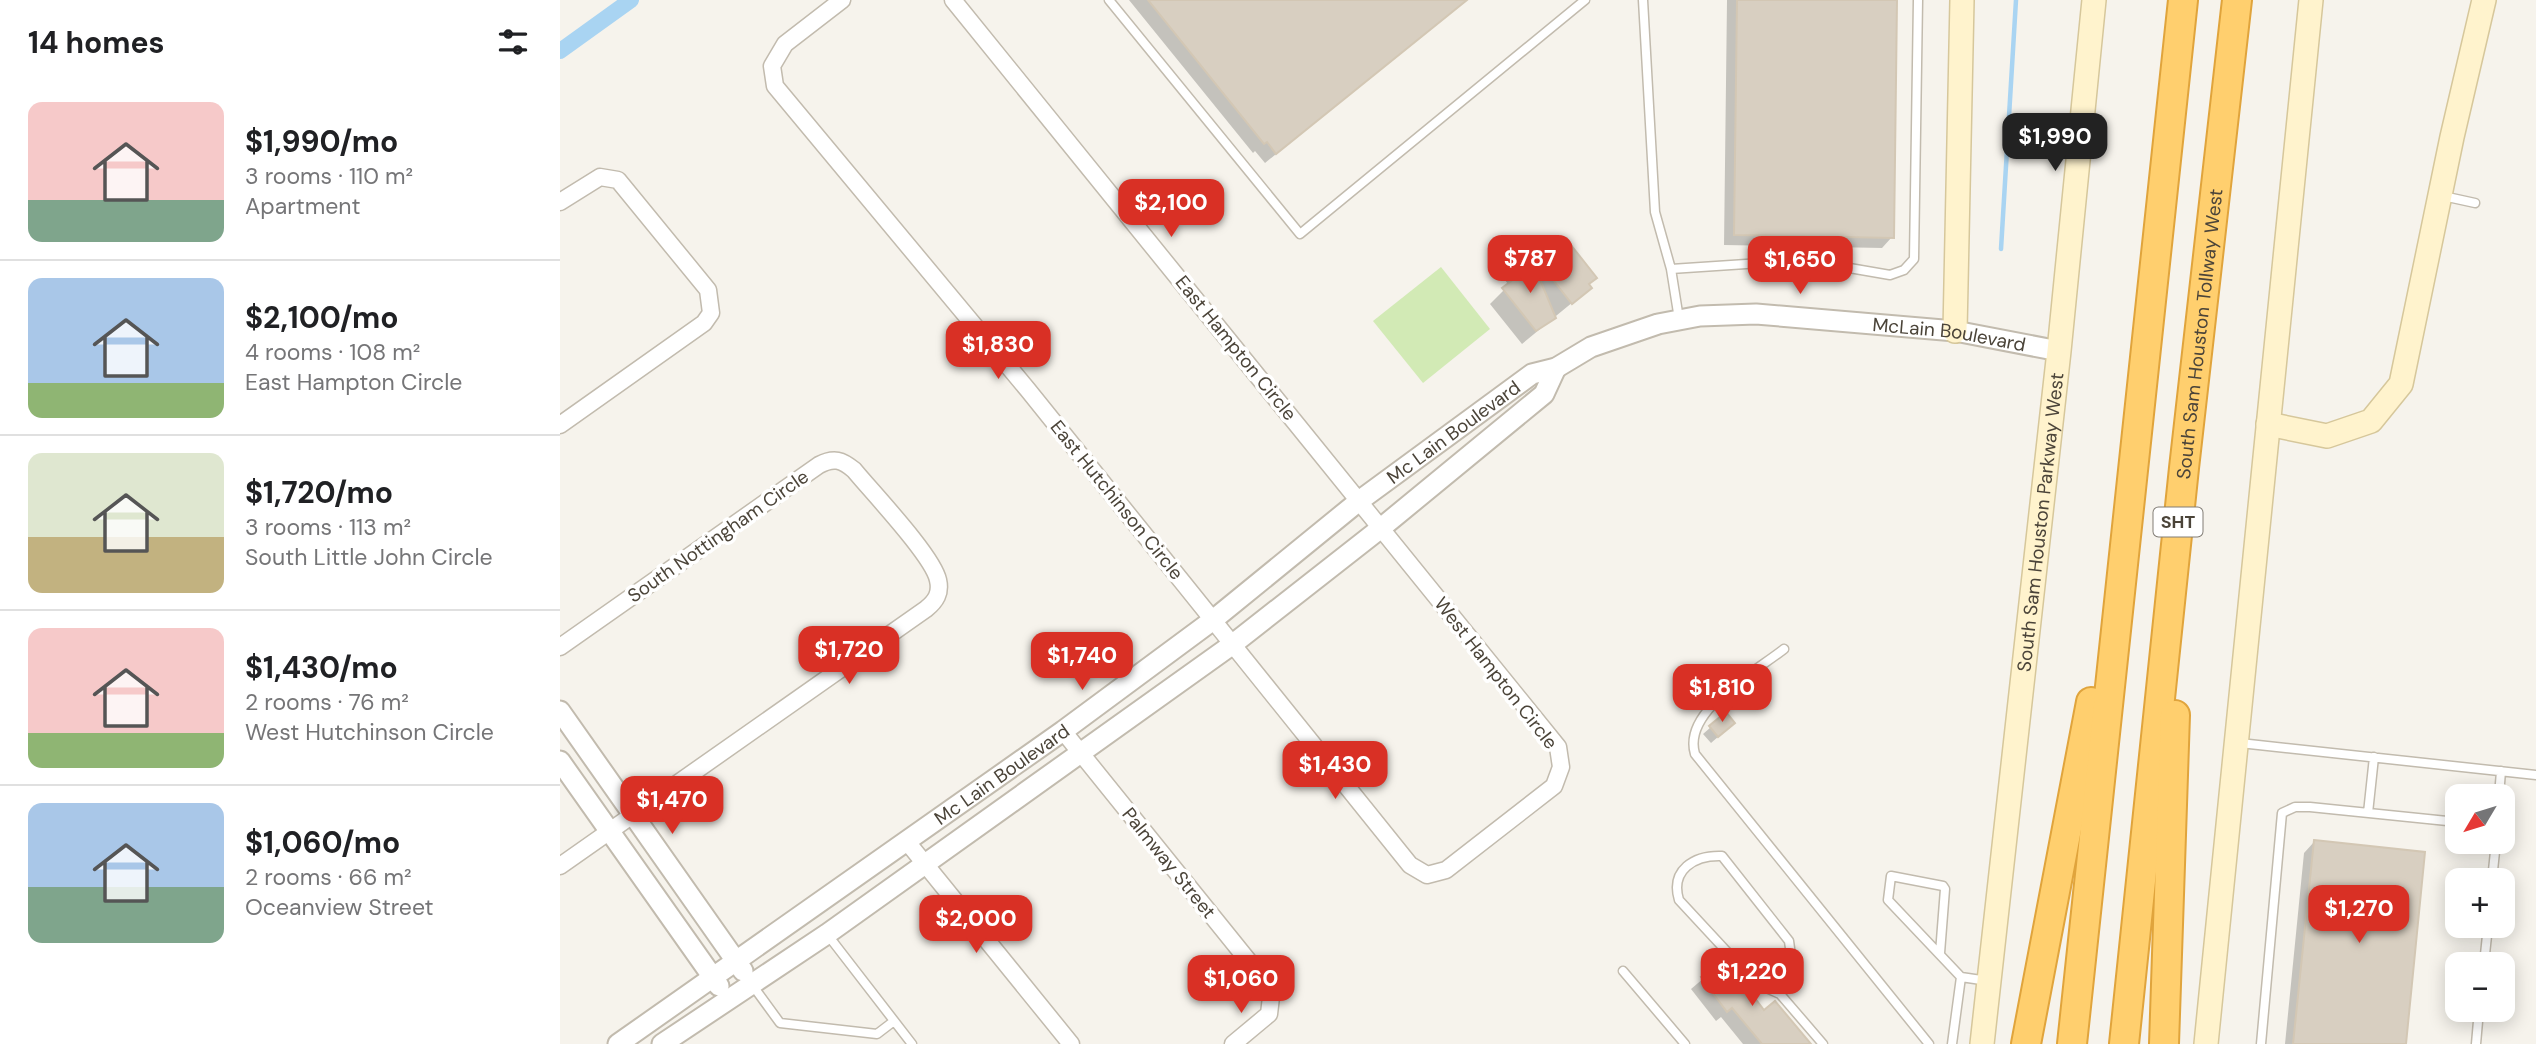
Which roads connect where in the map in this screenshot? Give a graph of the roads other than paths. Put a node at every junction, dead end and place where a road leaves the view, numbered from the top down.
1 (842, 0) edge
2 (953, 0) edge
3 (1110, 0) edge
4 (1585, 0) edge
5 (1643, 0) edge
6 (1918, 0) edge
7 (1962, 0) edge
8 (2094, 0) edge
9 (2183, 0) edge
10 (2237, 0) edge
11 (2311, 0) edge
12 (2484, 0) edge
13 (2440, 196) junction
14 (560, 202) edge
15 (2475, 203) dead end
16 (1671, 269) junction
17 (1679, 320) junction
18 (1955, 331) junction
19 (2059, 351) junction
20 (1556, 368) junction
21 (1466, 422) junction
22 (2268, 424) junction
23 (560, 425) edge
24 (1484, 443) junction
25 (2183, 468) junction
26 (1359, 501) junction
27 (2127, 510) junction
28 (1381, 528) junction
29 (1213, 620) junction
30 (1233, 643) junction
31 (560, 647) edge
32 (1784, 649) dead end
33 (560, 711) edge
34 (1063, 731) junction
35 (2237, 743) junction
36 (1082, 754) junction
37 (2374, 757) junction
38 (560, 761) edge
39 (2501, 771) junction
40 (2536, 775) edge
41 (2500, 784) edge
42 (2368, 813) junction
43 (632, 814) junction
44 (2445, 821) edge
45 (609, 831) junction
46 (908, 843) junction
47 (926, 864) junction
48 (560, 866) edge
49 (809, 911) junction
50 (827, 934) junction
51 (1940, 953) junction
52 (736, 961) junction
53 (1623, 971) dead end
54 (1961, 977) junction
55 (714, 978) junction
56 (1988, 981) junction
57 (751, 984) junction
58 (1780, 994) junction
59 (728, 998) junction
60 (894, 1021) junction
61 (2478, 1022) edge
62 (618, 1044) edge
63 (662, 1044) edge
64 (912, 1044) edge
65 (1072, 1044) edge
66 (1233, 1044) edge
67 (1685, 1044) edge
68 (1823, 1044) edge
69 (1929, 1044) edge
70 (1952, 1044) edge
71 (1982, 1044) edge
72 (2026, 1044) edge
73 (2072, 1044) edge
74 (2124, 1044) edge
75 (2164, 1044) edge
76 (2206, 1044) edge
77 (2261, 1044) edge
78 (2476, 1044) edge

1 - 29 street, East Hutchinson Circle
2 - 26 street, East Hampton Circle
3 - 4 lane
5 - 16 lane
6 - 16 lane
7 - 18 main road
8 - 19 main road, South Sam Houston Parkway West
9 - 27 highway, SHT
10 - 25 highway, South Sam Houston Tollway West / SHT
11 - 22 main road
12 - 13 main road
13 - 15 lane
13 - 22 main road
14 - 23 street
16 - 17 lane
17 - 18 street, McLain Boulevard
17 - 20 street, McLain Boulevard
18 - 19 street, McLain Boulevard
19 - 56 main road, South Sam Houston Parkway West
20 - 21 street, Mc Lain Boulevard
20 - 24 street, Mc Lain Boulevard
21 - 24 street
21 - 26 street, Mc Lain Boulevard
22 - 35 main road
24 - 28 street, Mc Lain Boulevard
25 - 74 highway, South Sam Houston Tollway West / SHT
25 - 75 highway
26 - 28 street, West Hampton Circle
26 - 29 street, Mc Lain Boulevard
27 - 72 highway
27 - 73 highway, SHT
28 - 30 street, Mc Lain Boulevard
28 - 30 street, West Hampton Circle
29 - 30 street, East Hutchinson Circle
29 - 34 street, Mc Lain Boulevard
30 - 36 street, Mc Lain Boulevard
31 - 43 street, South Nottingham Circle
32 - 69 lane
33 - 43 street
34 - 36 street, Palmway Street
34 - 46 street, Mc Lain Boulevard
35 - 37 lane
35 - 76 main road
36 - 47 street, Mc Lain Boulevard
36 - 66 street, Palmway Street
37 - 39 lane
37 - 42 lane
38 - 45 street
39 - 40 lane
39 - 41 lane
42 - 44 lane
42 - 77 lane
43 - 45 street
43 - 52 street
45 - 48 street
45 - 55 street
46 - 47 street
46 - 49 street, Mc Lain Boulevard
47 - 50 street, Mc Lain Boulevard
47 - 65 street
49 - 50 street
49 - 52 street, Mc Lain Boulevard
50 - 57 street, Mc Lain Boulevard
50 - 60 lane
51 - 51 lane
51 - 54 lane
52 - 55 street, Mc Lain Boulevard
52 - 57 street
53 - 67 lane
54 - 56 lane
54 - 70 lane
55 - 59 street
55 - 62 street, Mc Lain Boulevard
56 - 71 main road, South Sam Houston Parkway West
57 - 59 street, Mc Lain Boulevard
57 - 60 lane
58 - 58 lane
58 - 68 lane
59 - 63 street, Mc Lain Boulevard
60 - 64 lane
61 - 78 lane

